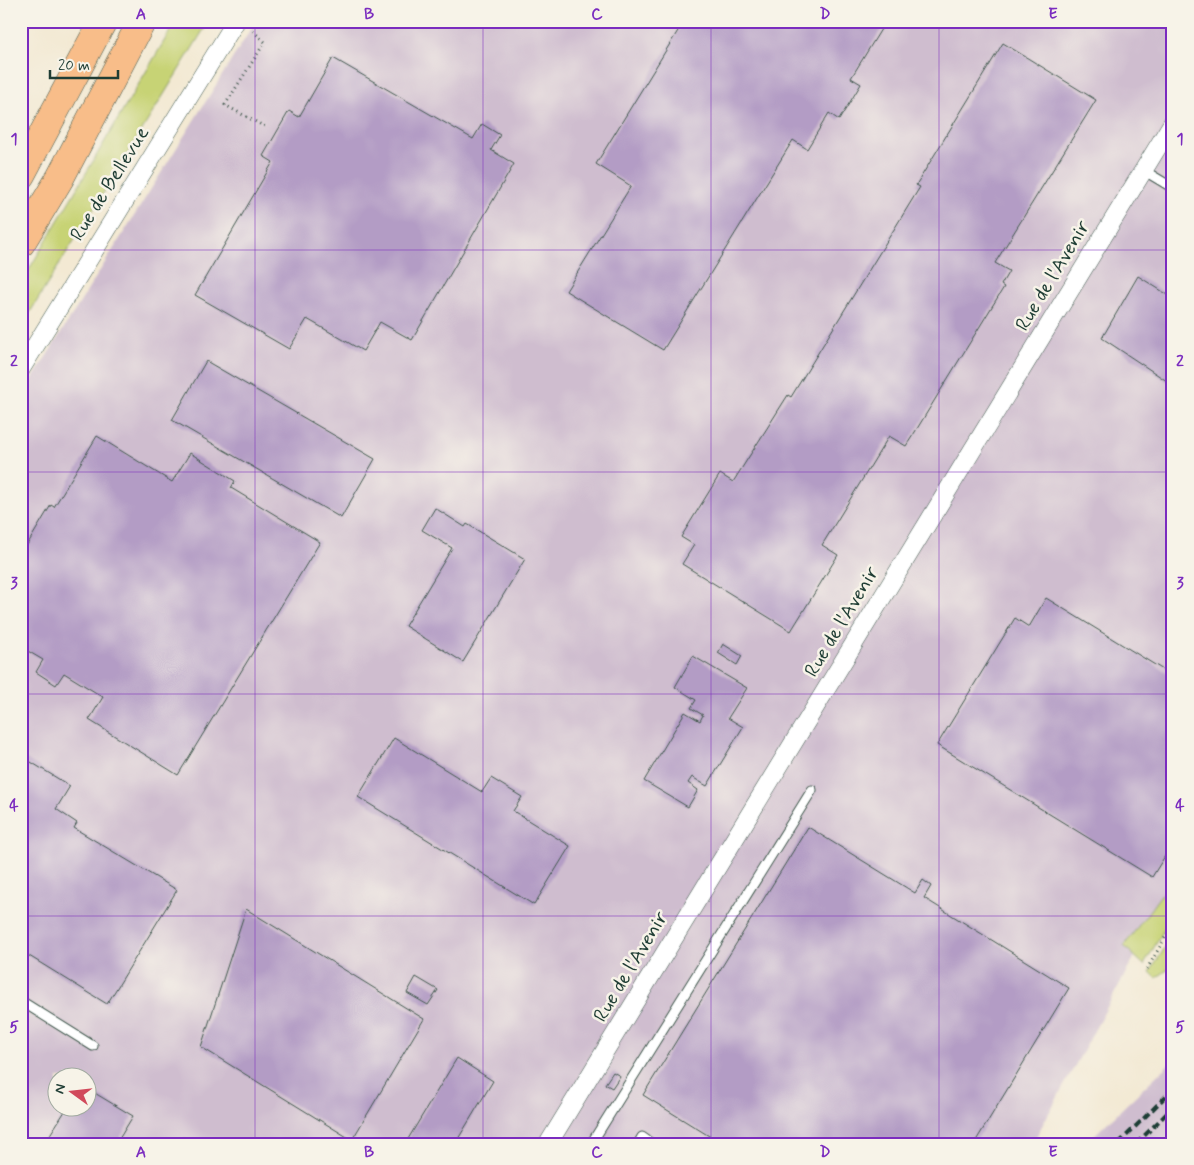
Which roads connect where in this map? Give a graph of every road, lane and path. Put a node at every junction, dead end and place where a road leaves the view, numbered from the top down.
1 (103, 21) edge
2 (142, 21) edge
3 (236, 21) edge
4 (225, 38) junction
5 (1173, 122) edge
6 (267, 128) dead end
7 (1144, 170) junction
8 (21, 175) edge
9 (1173, 188) edge
10 (21, 243) edge
11 (21, 369) edge
12 (812, 790) dead end
13 (1173, 924) edge
14 (1147, 969) dead end
15 (21, 1001) edge
16 (93, 1046) dead end
17 (549, 1144) edge
18 (591, 1144) edge
19 (638, 1144) edge
20 (652, 1144) edge

1 - 8 highway
2 - 10 highway
3 - 4 street, Rue de Bellevue
4 - 6 path
4 - 11 street, Rue de Bellevue
5 - 7 street, Rue de l'Avenir
7 - 9 lane
7 - 17 street, Rue de l'Avenir
12 - 18 lane
13 - 14 path
15 - 16 lane
19 - 20 lane

